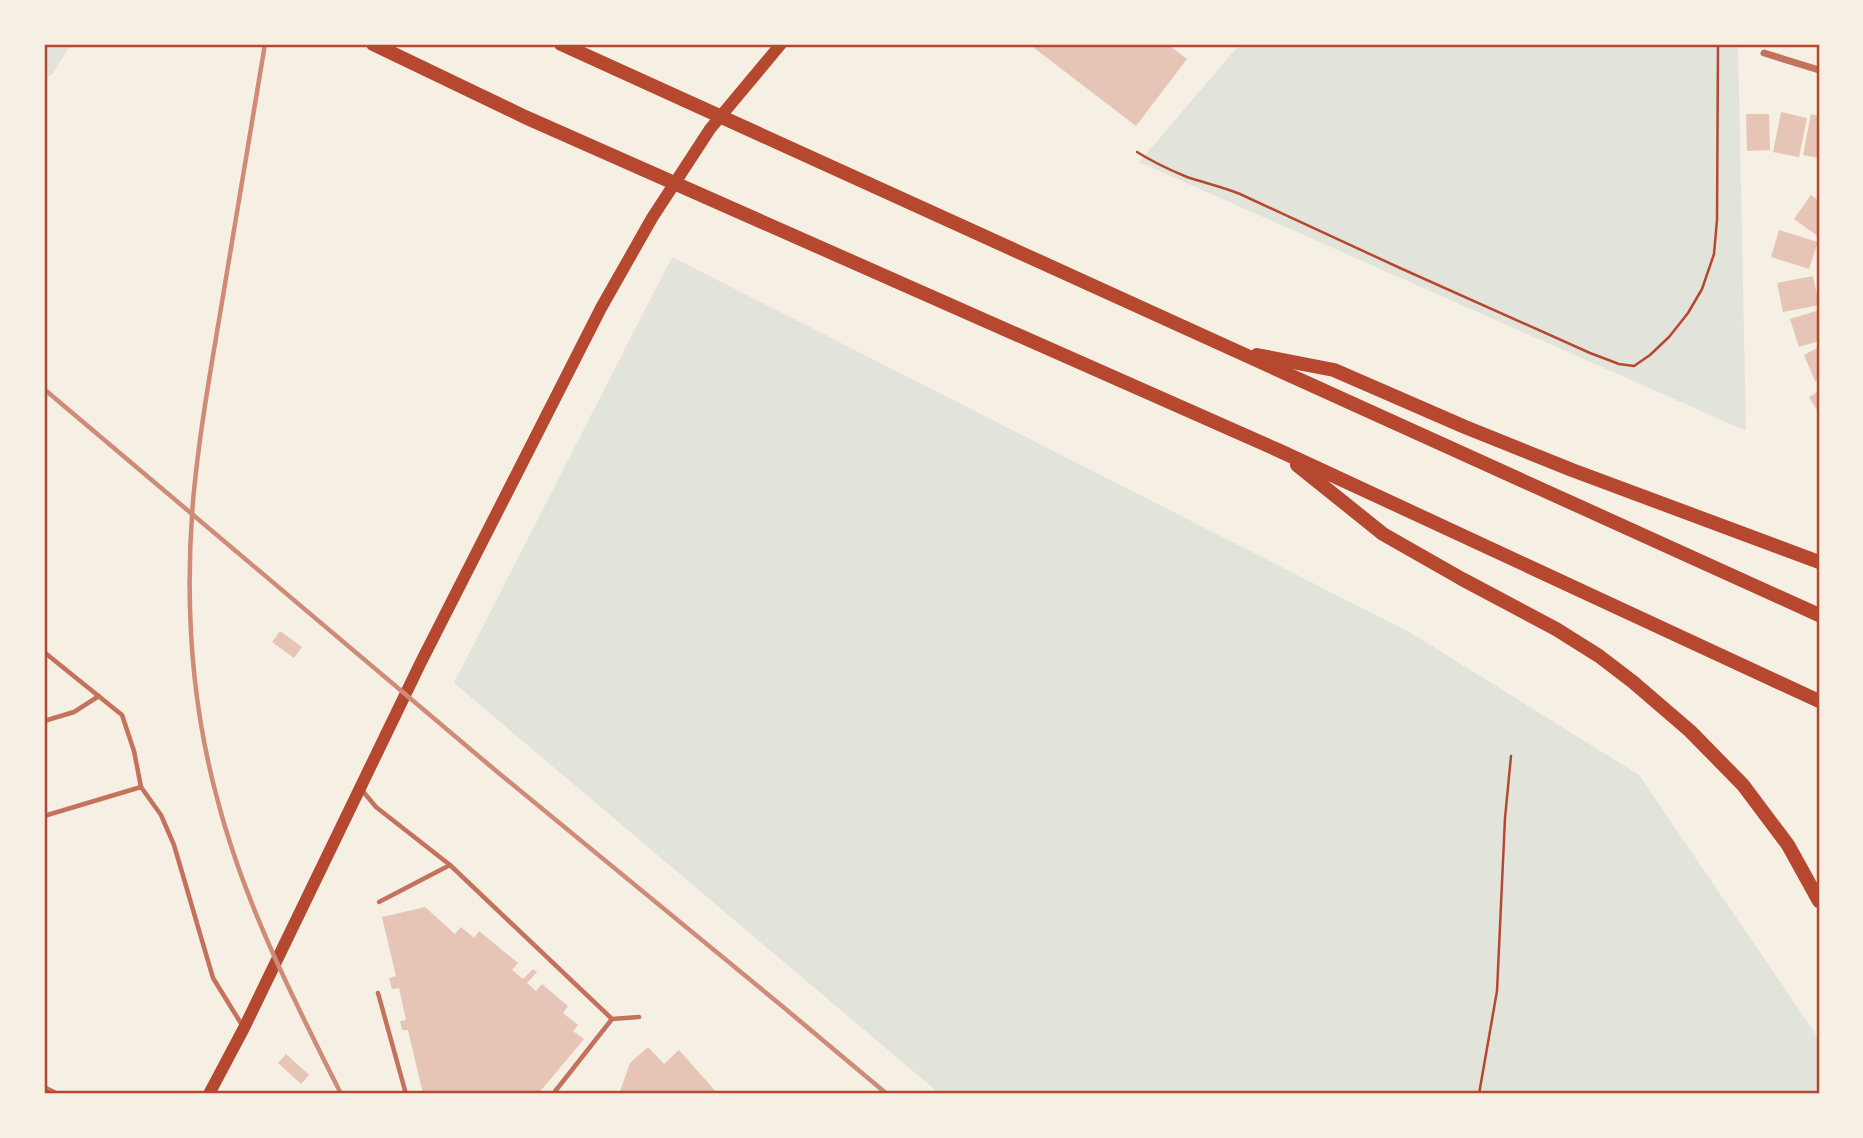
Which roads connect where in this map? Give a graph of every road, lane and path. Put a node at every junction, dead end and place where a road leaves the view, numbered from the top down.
1 (373, 44) edge
2 (561, 44) edge
3 (781, 44) edge
4 (1718, 44) edge
5 (1763, 53) dead end
6 (1819, 70) edge
7 (1137, 152) dead end
8 (1232, 349) junction
9 (1280, 451) junction
10 (1819, 562) edge
11 (1819, 615) edge
12 (44, 652) edge
13 (99, 696) junction
14 (1819, 701) edge
15 (44, 721) edge
16 (1511, 757) dead end
17 (141, 787) junction
18 (360, 789) junction
19 (44, 816) edge
20 (450, 865) junction
21 (1819, 901) edge
22 (379, 902) dead end
23 (378, 993) dead end
24 (639, 1017) dead end
25 (612, 1019) junction
26 (244, 1028) junction
27 (44, 1087) edge
28 (58, 1094) edge
29 (209, 1094) edge
30 (406, 1094) edge
31 (552, 1094) edge
32 (1479, 1094) edge

1 - 9 highway
2 - 8 highway
3 - 18 main road
4 - 7 path
5 - 6 street
8 - 10 highway
8 - 11 highway
9 - 14 highway
9 - 21 highway
12 - 13 lane
13 - 15 lane
13 - 17 lane
16 - 32 path
17 - 19 lane
17 - 26 lane
18 - 20 lane
18 - 26 main road
20 - 22 lane
20 - 25 lane
23 - 30 lane
24 - 25 lane
25 - 31 lane
26 - 29 main road
27 - 28 lane

